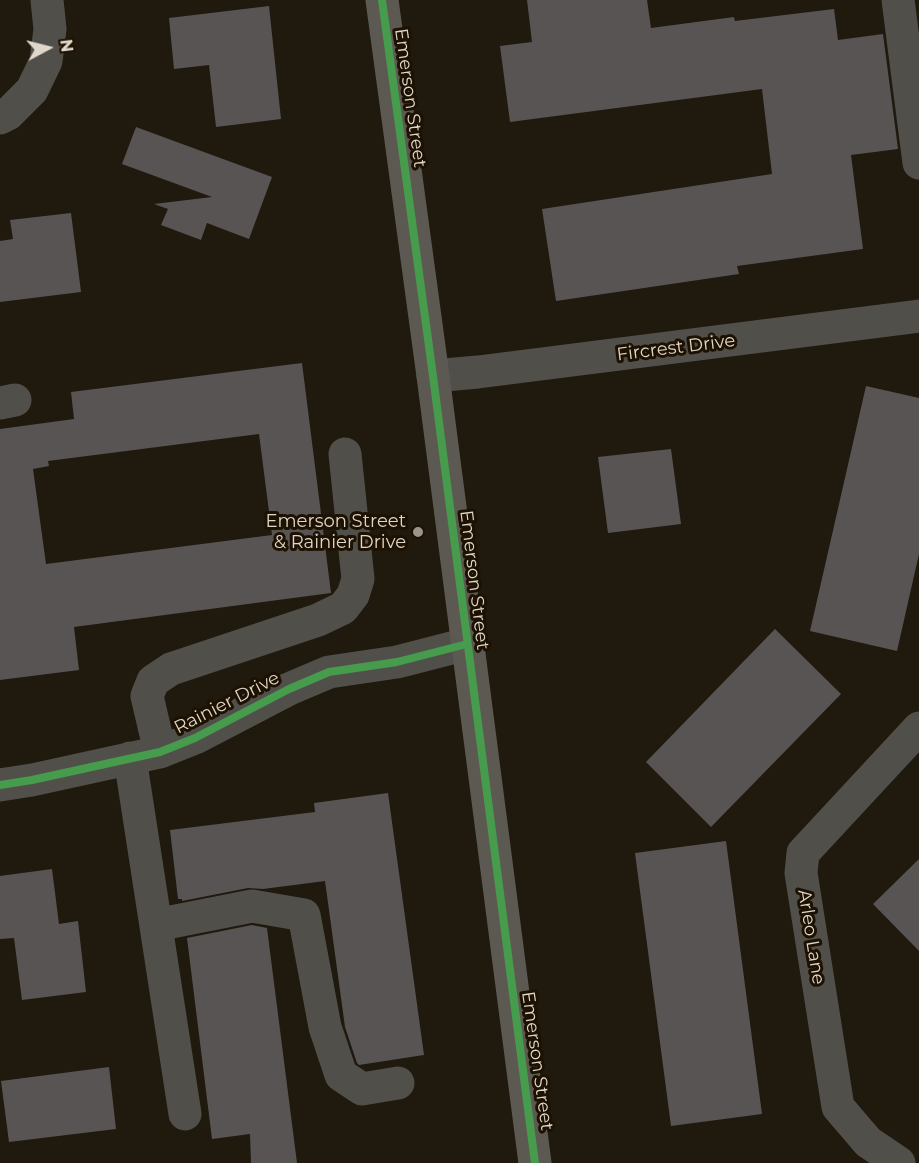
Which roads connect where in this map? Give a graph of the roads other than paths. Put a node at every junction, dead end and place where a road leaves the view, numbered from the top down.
1 (46, 0) edge
2 (382, 0) edge
3 (898, 0) edge
4 (0, 118) edge
5 (919, 163) edge
6 (919, 316) edge
7 (433, 376) junction
8 (345, 454) dead end
9 (466, 645) junction
10 (919, 728) edge
11 (145, 755) junction
12 (0, 784) edge
13 (156, 925) junction
14 (398, 1083) dead end
15 (185, 1114) dead end
16 (535, 1163) edge
17 (899, 1163) edge

1 - 4 street
2 - 7 main road, Emerson Street
3 - 5 street
6 - 7 street, Fircrest Drive
7 - 9 main road, Emerson Street
8 - 11 street
9 - 11 street, Rainier Drive
9 - 16 main road, Emerson Street
10 - 17 street, Arleo Lane
11 - 12 street, Rainier Drive
11 - 13 street
13 - 14 street
13 - 15 street

